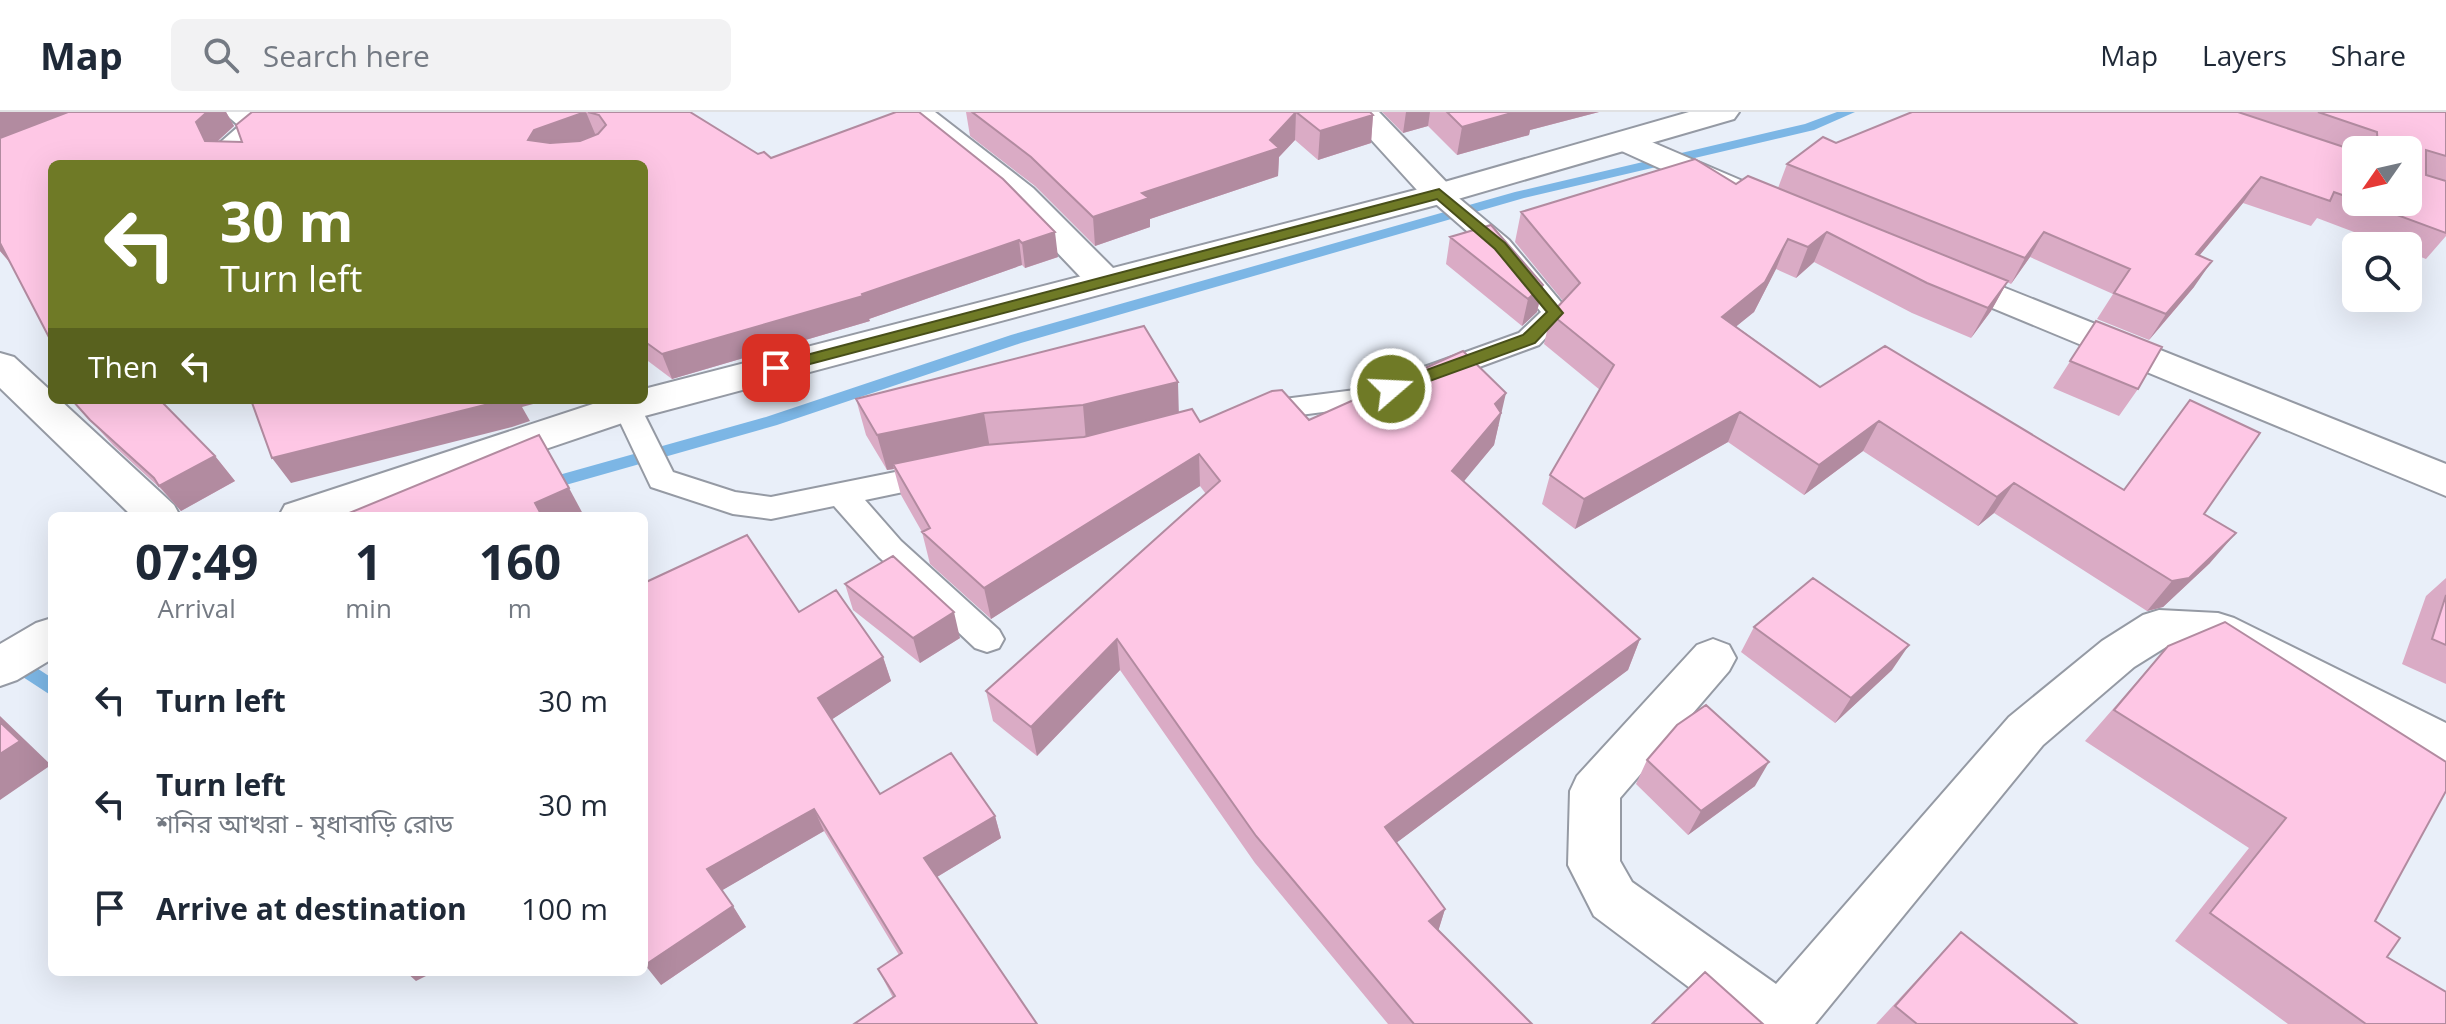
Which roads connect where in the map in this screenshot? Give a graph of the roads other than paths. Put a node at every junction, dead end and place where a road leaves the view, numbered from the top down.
1 (239, 112) edge
2 (915, 112) edge
3 (1362, 112) edge
4 (1723, 112) edge
5 (1638, 146) junction
6 (238, 160) edge
7 (1439, 194) junction
8 (1744, 194) edge
9 (1907, 260) edge
10 (1105, 281) junction
11 (0, 366) edge
12 (630, 414) junction
13 (1223, 419) edge
14 (961, 469) edge
15 (2446, 481) edge
16 (841, 494) junction
17 (155, 512) edge
18 (313, 512) edge
19 (48, 638) edge
20 (987, 639) dead end
21 (1713, 658) dead end
22 (0, 667) edge
23 (2446, 746) edge
24 (1783, 1022) edge

1 - 6 street
2 - 10 street
3 - 7 street
4 - 5 street
5 - 7 street
5 - 8 street
7 - 10 street
7 - 13 lane
9 - 15 street
10 - 12 street
11 - 17 street
12 - 16 lane
12 - 18 street
14 - 16 lane
16 - 20 lane
19 - 22 street
21 - 24 street
23 - 24 street

